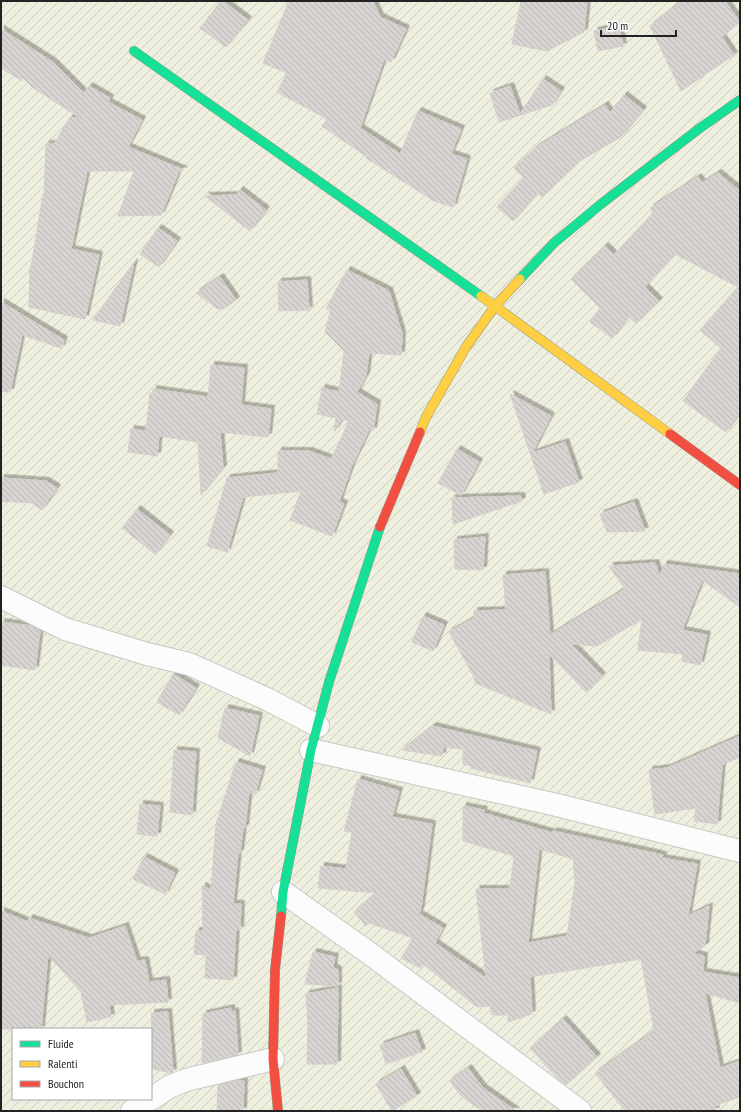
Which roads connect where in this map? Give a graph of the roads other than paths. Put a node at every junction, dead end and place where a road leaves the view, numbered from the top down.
1 (134, 51) dead end
2 (740, 100) edge
3 (495, 306) junction
4 (740, 484) edge
5 (1, 597) edge
6 (318, 726) junction
7 (311, 750) junction
8 (740, 851) edge
9 (283, 892) junction
10 (273, 1059) junction
11 (152, 1098) edge
12 (149, 1100) edge
13 (132, 1111) edge
14 (278, 1111) edge
15 (580, 1111) edge

1 - 3 street
2 - 3 street
3 - 4 street
3 - 6 street
5 - 6 street
6 - 7 street
7 - 8 street
7 - 9 street
9 - 10 street
9 - 15 street
10 - 11 street
10 - 14 street
12 - 13 street

